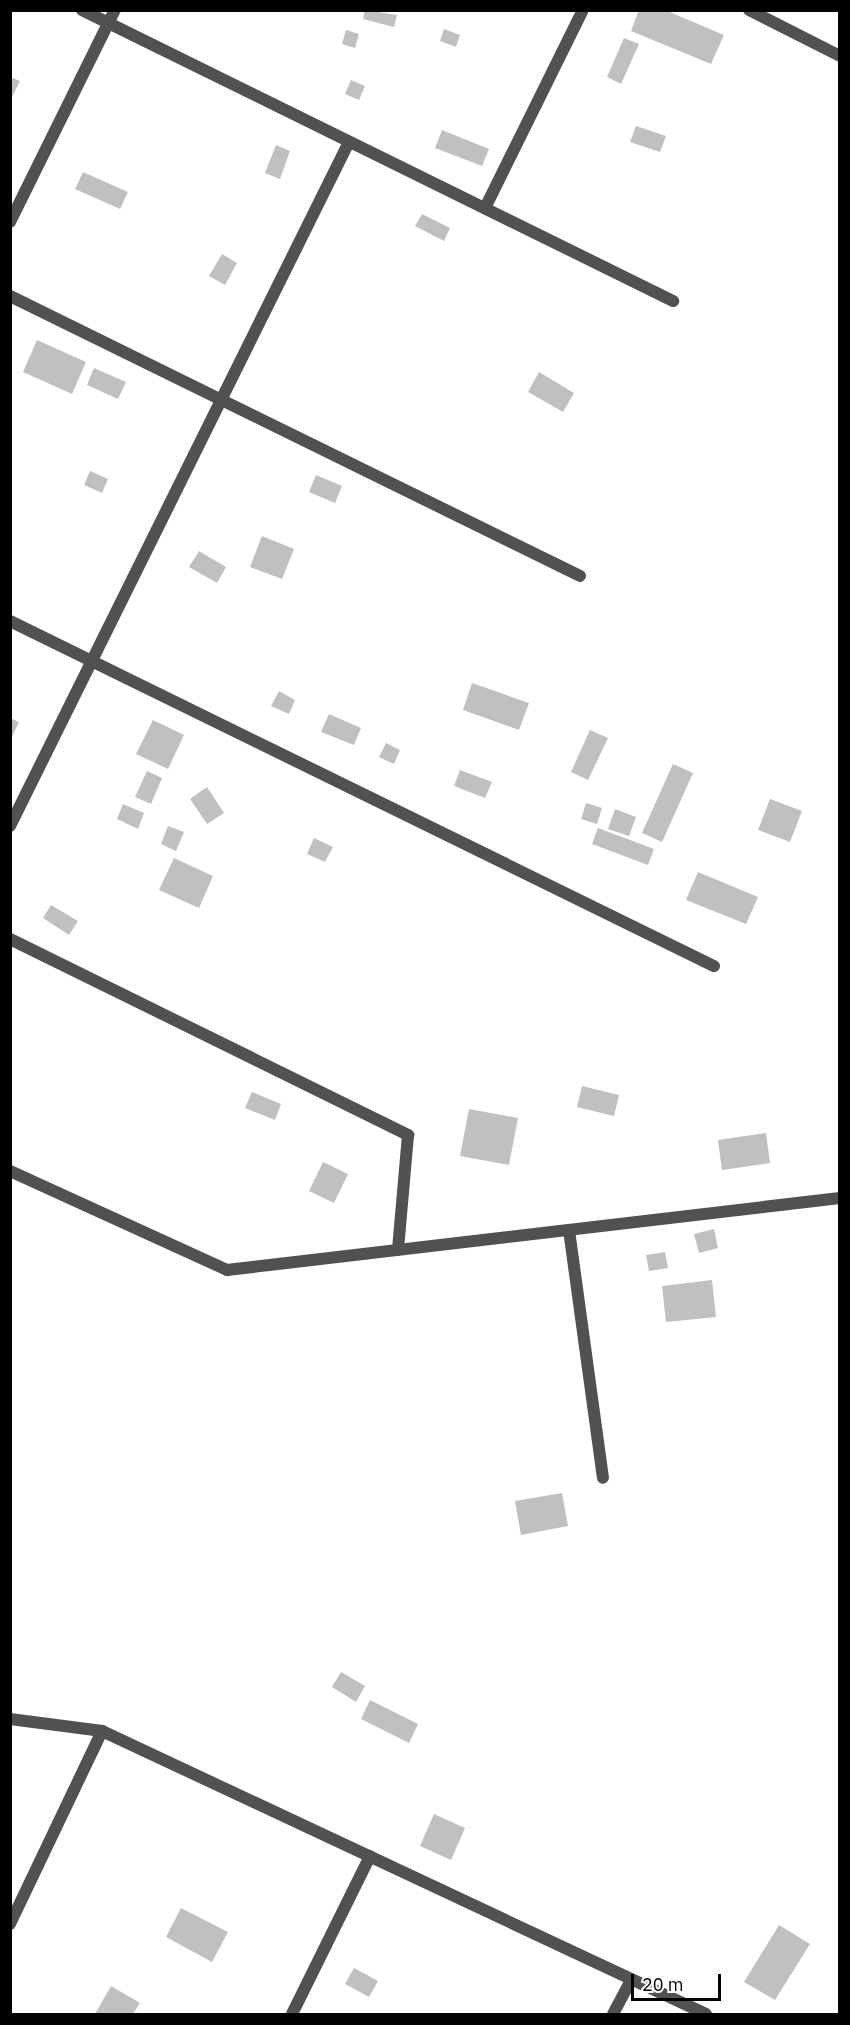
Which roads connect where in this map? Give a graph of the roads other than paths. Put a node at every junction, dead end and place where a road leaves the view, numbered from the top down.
1 (82, 10) edge
2 (115, 10) edge
3 (583, 10) edge
4 (749, 10) edge
5 (109, 24) junction
6 (840, 56) edge
7 (349, 142) junction
8 (485, 208) junction
9 (10, 222) edge
10 (10, 296) edge
11 (673, 301) dead end
12 (222, 400) junction
13 (580, 576) dead end
14 (10, 621) edge
15 (92, 661) junction
16 (10, 826) edge
17 (10, 939) edge
18 (714, 966) dead end
19 (10, 1171) edge
20 (840, 1198) edge
21 (569, 1230) junction
22 (398, 1250) junction
23 (603, 1478) dead end
24 (10, 1719) edge
25 (102, 1731) junction
26 (370, 1856) junction
27 (10, 1924) edge
28 (631, 1980) junction
29 (291, 2014) edge
30 (614, 2014) edge
31 (706, 2014) edge

1 - 5 street
2 - 5 street
3 - 8 street
4 - 6 street
5 - 7 street
5 - 9 street
7 - 8 street
7 - 12 street
8 - 11 street
10 - 12 street
12 - 13 street
12 - 15 street
14 - 15 street
15 - 16 street
15 - 18 street
17 - 22 street
19 - 22 street
20 - 21 street
21 - 22 street
21 - 23 street
24 - 25 street
25 - 26 street
25 - 27 street
26 - 28 street
26 - 29 street
28 - 30 street
28 - 31 street

